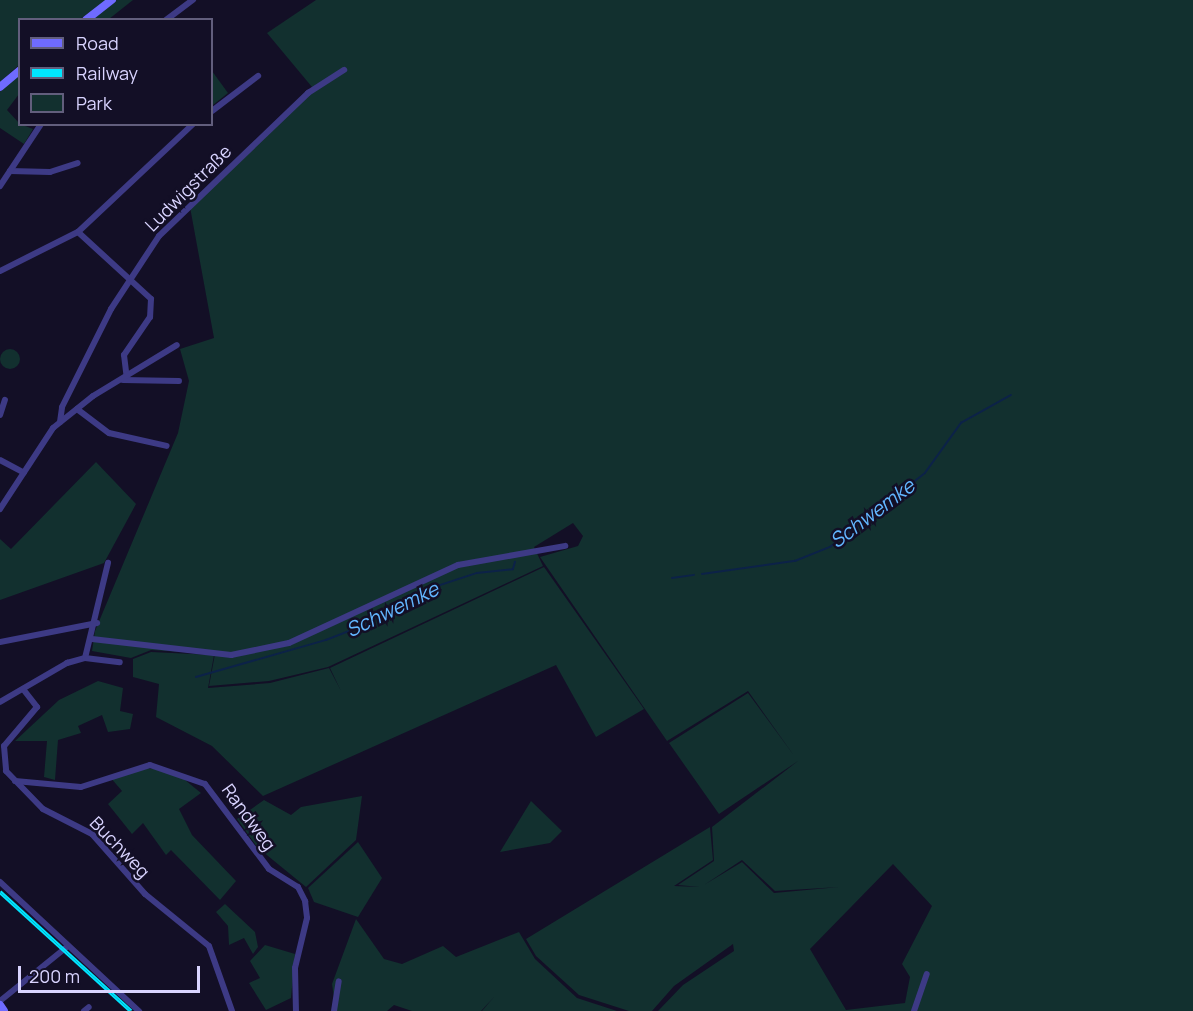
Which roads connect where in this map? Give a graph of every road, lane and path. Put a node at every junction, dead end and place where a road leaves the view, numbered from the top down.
1 (112, 0) edge
2 (193, 0) edge
3 (89, 18) edge
4 (169, 18) edge
5 (344, 70) dead end
6 (18, 72) edge
7 (258, 76) dead end
8 (0, 87) edge
9 (213, 110) edge
10 (40, 126) edge
11 (191, 126) edge
12 (78, 163) dead end
13 (10, 171) junction
14 (0, 186) edge
15 (78, 232) junction
16 (0, 271) edge
17 (130, 281) junction
18 (177, 345) dead end
19 (125, 379) junction
20 (179, 381) dead end
21 (5, 400) dead end
22 (77, 409) junction
23 (0, 415) edge
24 (60, 422) junction
25 (167, 446) dead end
26 (0, 460) edge
27 (24, 473) junction
28 (0, 509) edge
29 (566, 546) dead end
30 (108, 563) dead end
31 (96, 623) junction
32 (92, 639) junction
33 (0, 642) edge
34 (85, 657) junction
35 (120, 662) dead end
36 (23, 689) junction
37 (0, 702) edge
38 (15, 782) junction
39 (0, 882) edge
40 (68, 946) junction
41 (927, 974) dead end
42 (339, 981) dead end
43 (0, 1003) edge
44 (4, 1011) edge
45 (139, 1011) edge
46 (232, 1011) edge
47 (296, 1011) edge
48 (334, 1011) edge
49 (914, 1011) edge

1 - 3 main road
2 - 4 street
5 - 17 street, Ludwigstraße
6 - 8 main road
7 - 9 street
10 - 13 street
11 - 15 street
12 - 13 street
13 - 14 street
15 - 16 street
15 - 17 street
17 - 19 street
17 - 24 street, Ludwigstraße
18 - 19 street
19 - 20 street
19 - 22 street
21 - 23 street
22 - 24 street
22 - 25 street
24 - 27 street
26 - 27 street
27 - 28 street
29 - 32 street
30 - 31 street
31 - 32 street
31 - 33 street
32 - 34 street
34 - 35 street
34 - 36 street
36 - 37 street
36 - 38 street, Buchweg
38 - 46 street, Buchweg
38 - 47 street, Randweg
39 - 40 street
40 - 43 street
40 - 45 street
41 - 49 street
42 - 48 street
43 - 44 main road

